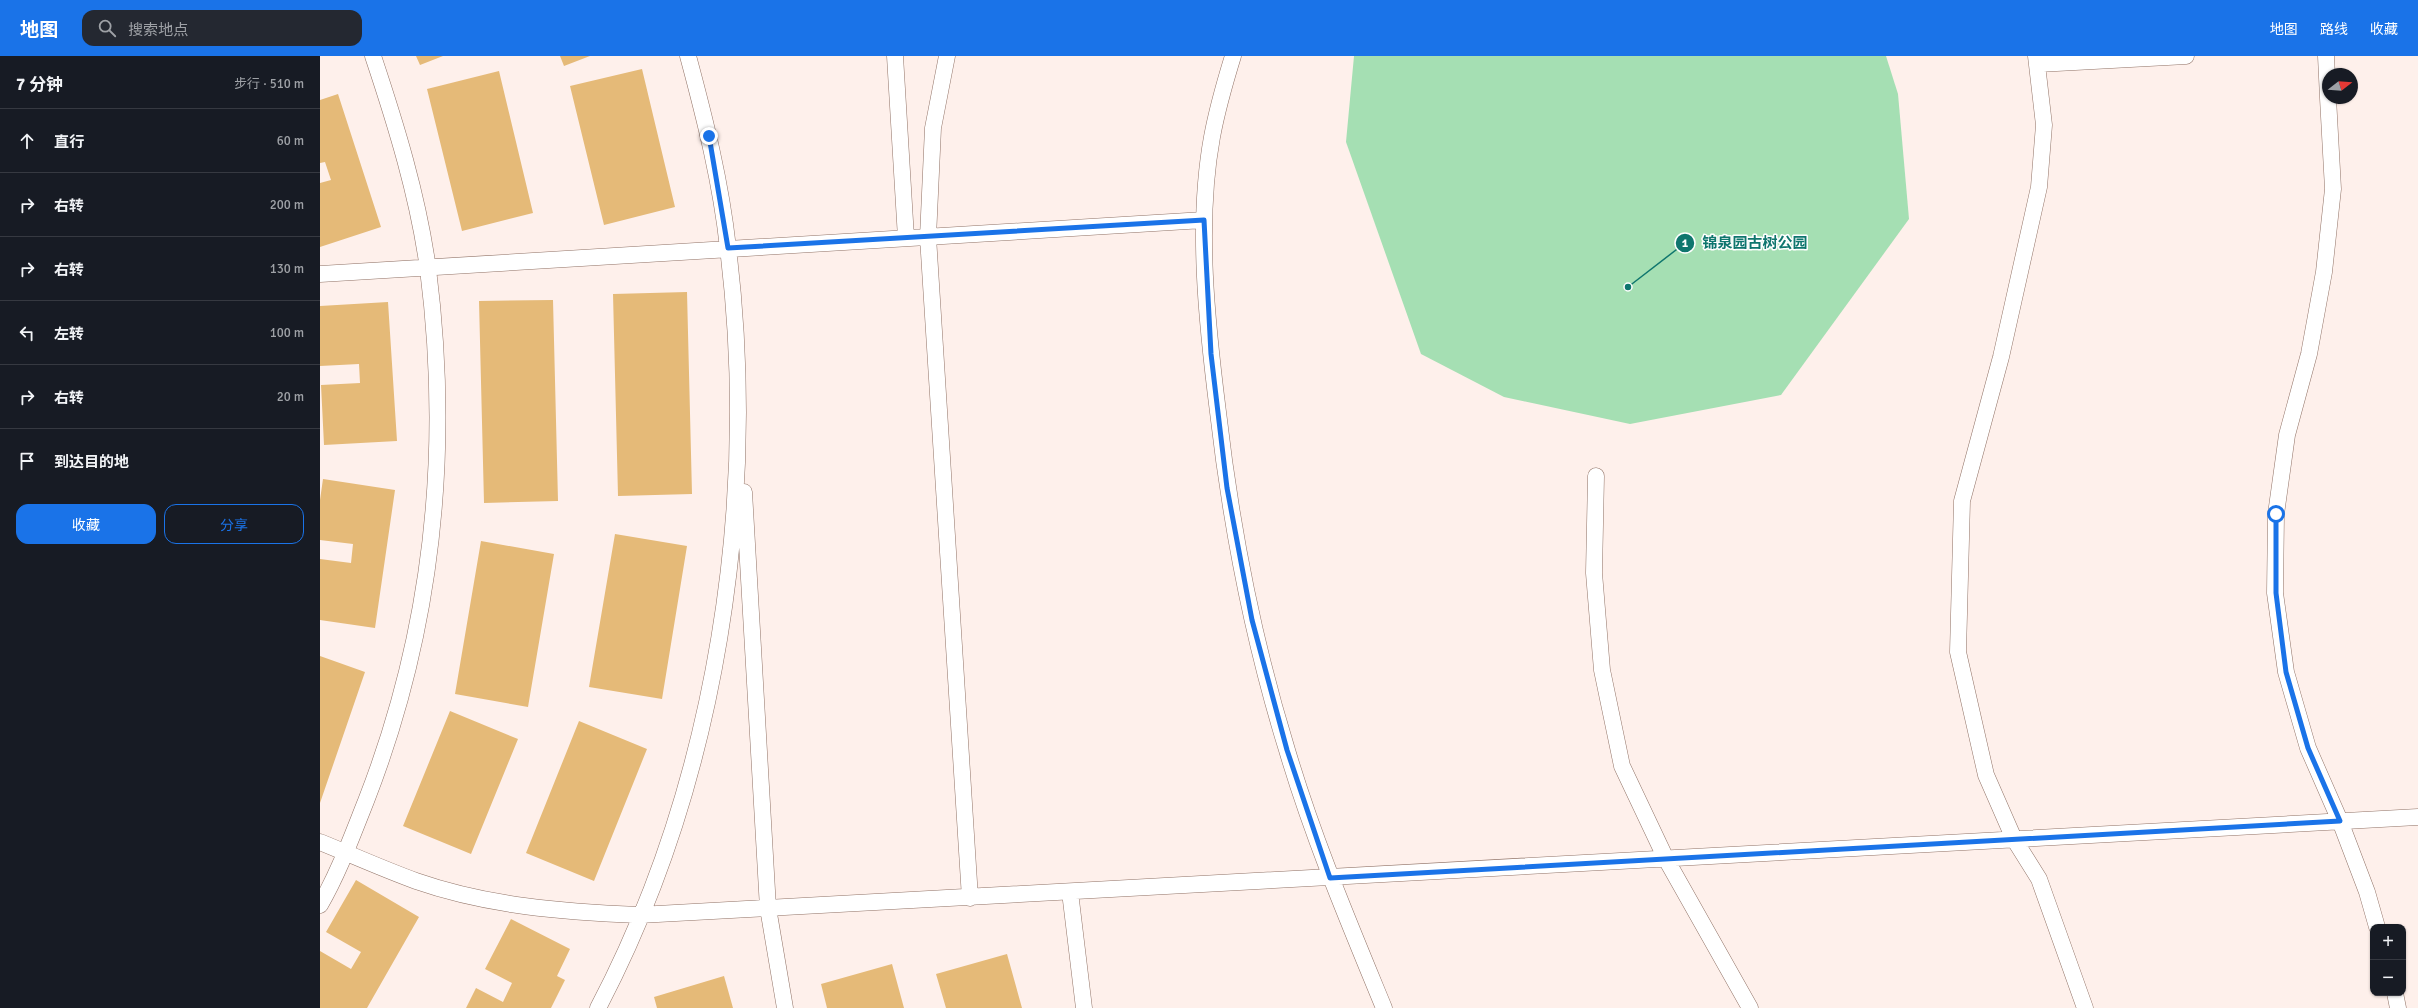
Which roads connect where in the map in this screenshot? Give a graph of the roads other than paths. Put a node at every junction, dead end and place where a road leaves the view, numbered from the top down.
1 (373, 56) edge
2 (688, 56) edge
3 (895, 56) edge
4 (947, 56) edge
5 (1233, 56) edge
6 (2186, 56) edge
7 (2326, 56) edge
8 (2037, 60) edge
9 (2327, 68) edge
10 (2328, 104) edge
11 (1204, 220) junction
12 (928, 237) junction
13 (906, 238) junction
14 (728, 248) junction
15 (427, 267) junction
16 (320, 274) edge
17 (739, 396) junction
18 (1596, 476) dead end
19 (2418, 817) edge
20 (2340, 821) junction
21 (2014, 839) junction
22 (320, 842) edge
23 (346, 852) junction
24 (1666, 859) junction
25 (1330, 878) junction
26 (1070, 892) junction
27 (970, 898) junction
28 (320, 905) edge
29 (768, 908) junction
30 (639, 915) junction
31 (2376, 924) edge
32 (2396, 996) edge
33 (598, 1008) edge
34 (785, 1008) edge
35 (1084, 1008) edge
36 (1384, 1008) edge
37 (1750, 1008) edge
38 (2085, 1008) edge
39 (2398, 1008) edge

1 - 15 lane
2 - 14 lane
3 - 13 lane
4 - 12 lane
5 - 11 lane
6 - 8 lane
7 - 9 lane
8 - 21 lane
10 - 20 lane
11 - 12 lane
11 - 25 lane
12 - 13 lane
12 - 27 lane
13 - 14 lane
14 - 15 lane
14 - 17 lane
15 - 16 lane
15 - 23 lane
17 - 29 lane
17 - 30 lane
18 - 24 lane
19 - 20 lane
20 - 21 lane
20 - 31 lane
21 - 24 lane
21 - 38 lane
22 - 23 lane
23 - 28 lane
23 - 30 lane
24 - 25 lane
24 - 37 lane
25 - 26 lane
25 - 36 lane
26 - 27 lane
26 - 35 lane
27 - 29 lane
29 - 30 lane
29 - 34 lane
30 - 33 lane
32 - 39 lane

